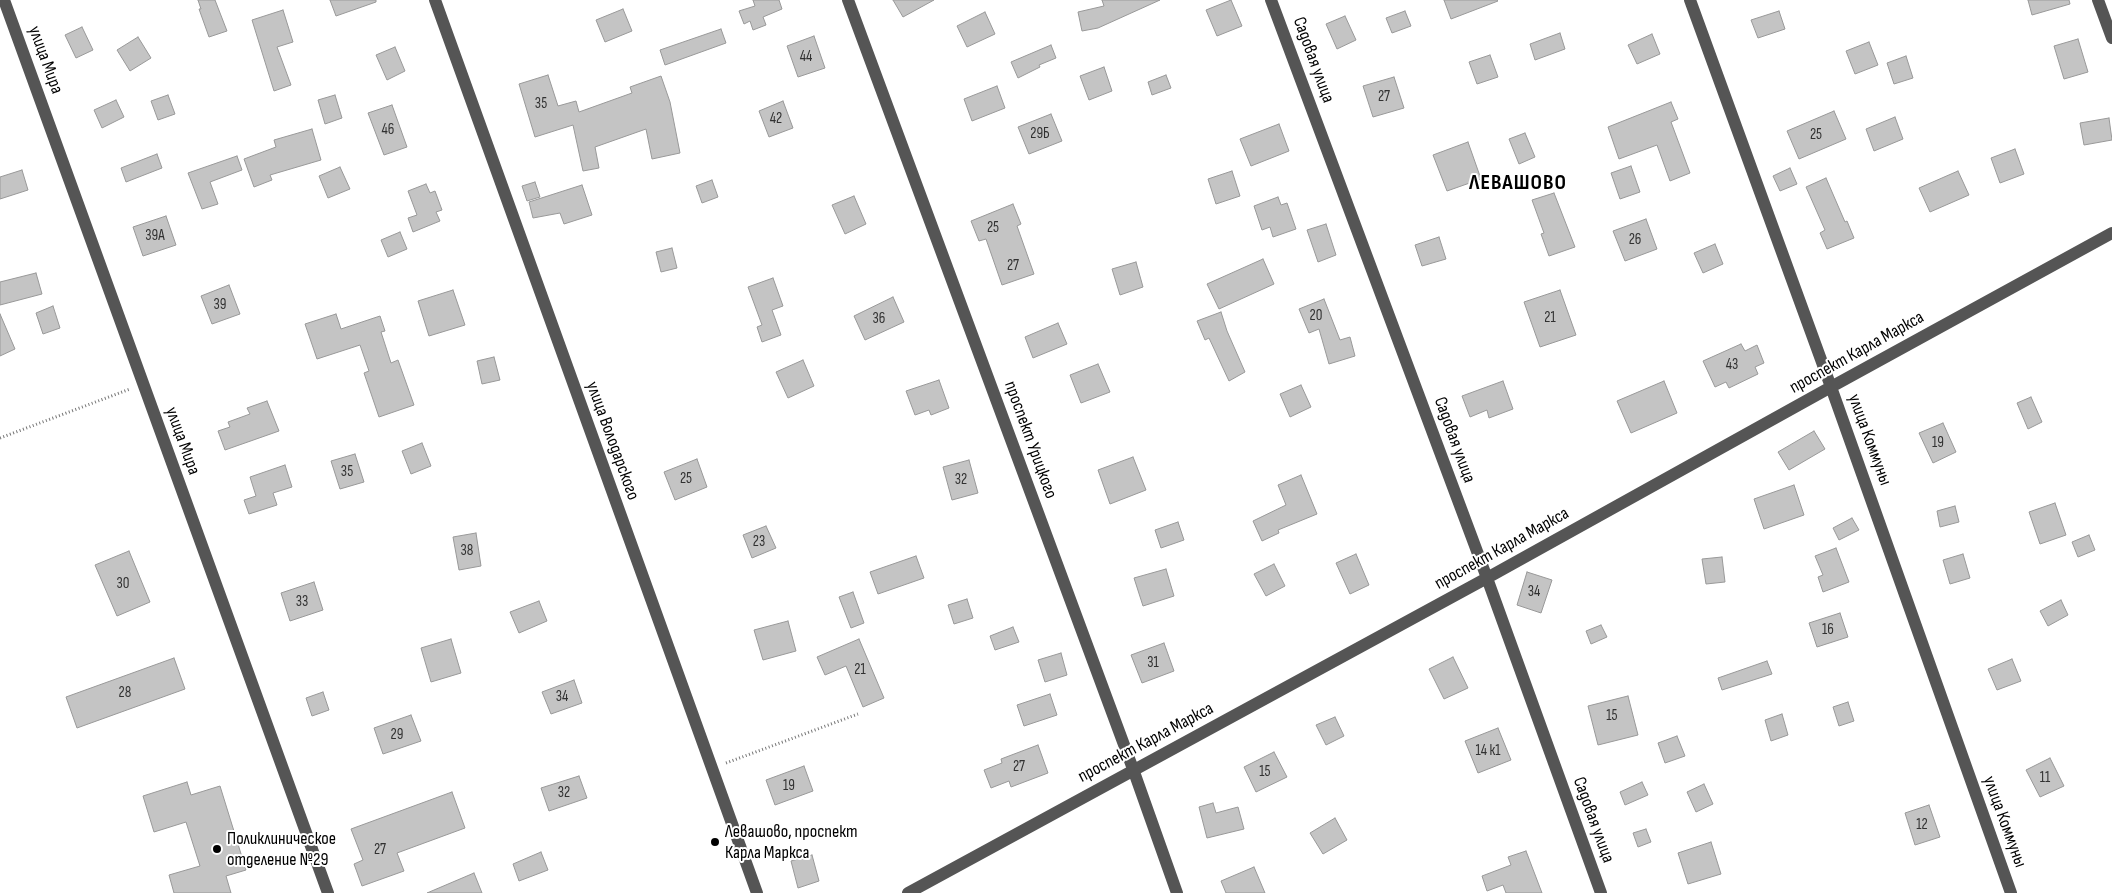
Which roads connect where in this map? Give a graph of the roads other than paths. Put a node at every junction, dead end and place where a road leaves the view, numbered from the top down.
1 (4, 0) edge
2 (435, 0) edge
3 (848, 0) edge
4 (1272, 0) edge
5 (1690, 0) edge
6 (2098, 0) edge
7 (2112, 38) edge
8 (2112, 234) edge
9 (1831, 387) junction
10 (1487, 578) junction
11 (1133, 769) junction
12 (328, 893) edge
13 (756, 893) edge
14 (908, 893) edge
15 (1177, 893) edge
16 (1600, 893) edge
17 (2011, 893) edge

1 - 12 street, улица Мира
2 - 13 street, улица Володарского
3 - 11 street, проспект Урицкого
4 - 10 street, Садовая улица
5 - 9 street, улица Коммуны
6 - 7 street
8 - 9 street, проспект Карла Маркса
9 - 10 street, проспект Карла Маркса
9 - 17 street, улица Коммуны
10 - 11 street, проспект Карла Маркса
10 - 16 street, Садовая улица
11 - 14 street, проспект Карла Маркса
11 - 15 street, проспект Урицкого

